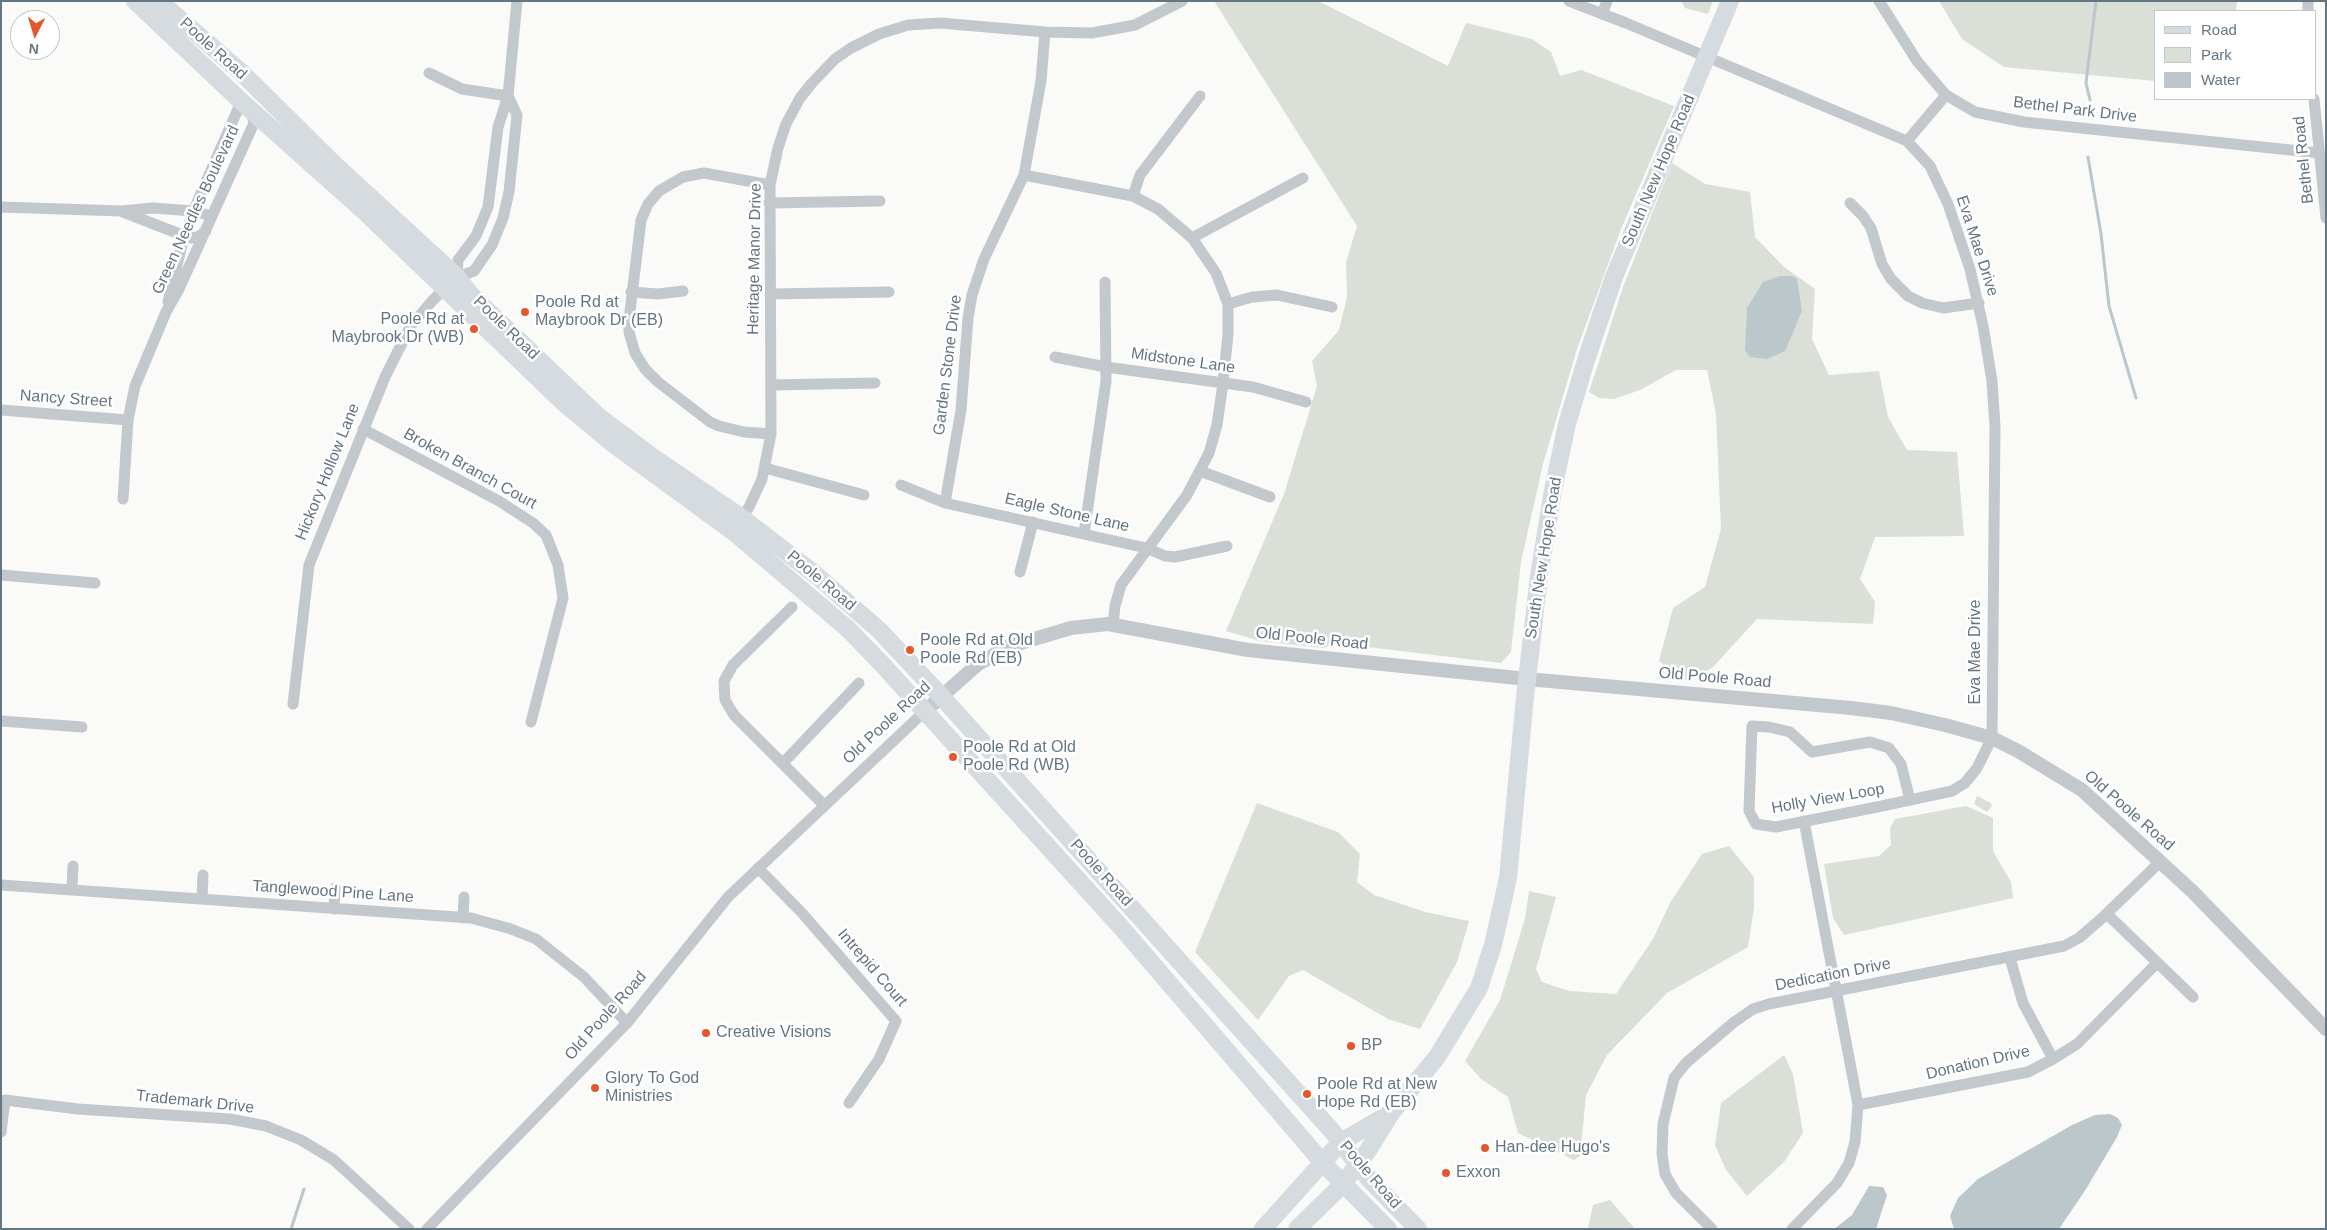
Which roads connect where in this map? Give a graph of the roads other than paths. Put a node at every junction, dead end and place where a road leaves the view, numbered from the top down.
1 (135, 1) edge
2 (159, 1) edge
3 (517, 1) edge
4 (1182, 1) edge
5 (1569, 1) edge
6 (1607, 1) edge
7 (1730, 1) edge
8 (1879, 1) edge
9 (1602, 14) junction
10 (1045, 32) junction
11 (1707, 58) junction
12 (429, 73) dead end
13 (258, 90) junction
14 (1946, 95) junction
15 (508, 96) junction
16 (1200, 96) dead end
17 (2314, 100) edge
18 (250, 109) junction
19 (1907, 141) junction
20 (2319, 153) junction
21 (1024, 175) junction
22 (1303, 178) dead end
23 (770, 184) junction
24 (1133, 196) junction
25 (880, 200) dead end
26 (769, 203) junction
27 (1850, 203) dead end
28 (1, 207) edge
29 (122, 211) junction
30 (194, 211) junction
31 (212, 216) junction
32 (2326, 218) edge
33 (206, 231) junction
34 (184, 236) junction
35 (1192, 238) junction
36 (1105, 282) dead end
37 (451, 283) junction
38 (683, 291) dead end
39 (631, 292) junction
40 (890, 292) dead end
41 (770, 294) junction
42 (1979, 303) junction
43 (1228, 304) junction
44 (1332, 307) dead end
45 (166, 312) junction
46 (1055, 357) dead end
47 (1106, 367) junction
48 (875, 383) dead end
49 (1223, 383) junction
50 (771, 385) junction
51 (1306, 402) dead end
52 (1, 410) edge
53 (128, 420) junction
54 (363, 429) junction
55 (771, 434) junction
56 (765, 468) junction
57 (1200, 471) junction
58 (901, 485) dead end
59 (864, 495) dead end
60 (1270, 497) dead end
61 (123, 499) dead end
62 (945, 503) junction
63 (1033, 522) junction
64 (737, 525) junction
65 (1084, 534) junction
66 (1227, 546) dead end
67 (1146, 548) junction
68 (1020, 572) dead end
69 (1, 575) edge
70 (94, 583) dead end
71 (792, 607) dead end
72 (1113, 624) junction
73 (1527, 679) junction
74 (859, 683) dead end
75 (941, 696) junction
76 (293, 704) dead end
77 (925, 711) junction
78 (1, 722) edge
79 (531, 722) dead end
80 (82, 727) dead end
81 (1992, 738) junction
82 (783, 763) junction
83 (1910, 800) junction
84 (824, 805) junction
85 (1804, 821) junction
86 (2160, 862) junction
87 (74, 866) dead end
88 (758, 868) junction
89 (203, 876) dead end
90 (1, 885) edge
91 (336, 888) dead end
92 (72, 890) junction
93 (464, 897) dead end
94 (202, 899) junction
95 (334, 909) junction
96 (2107, 914) junction
97 (463, 918) junction
98 (2010, 958) junction
99 (2157, 963) junction
100 (1836, 991) junction
101 (2193, 997) dead end
102 (627, 1023) junction
103 (2325, 1025) edge
104 (2054, 1059) junction
105 (849, 1103) dead end
106 (1858, 1105) junction
107 (1391, 1113) junction
108 (1, 1132) edge
109 (1341, 1142) junction
110 (1323, 1163) junction
111 (1358, 1164) junction
112 (1344, 1183) junction
113 (409, 1229) edge
114 (428, 1229) edge
115 (1263, 1229) edge
116 (1297, 1229) edge
117 (1388, 1229) edge
118 (1418, 1229) edge
119 (1712, 1229) edge
120 (1792, 1229) edge

1 - 18 main road, Poole Road
2 - 13 main road, Poole Road
3 - 15 street
4 - 10 street, Heritage Manor Drive
5 - 9 street, Eva Mae Drive
6 - 9 street
7 - 11 main road, South New Hope Road
8 - 14 street, Bethel Park Drive
9 - 11 street, Eva Mae Drive
10 - 21 street, Garden Stone Drive
10 - 23 street, Heritage Manor Drive
11 - 19 street, Eva Mae Drive
11 - 73 main road, South New Hope Road
12 - 15 street
13 - 18 street
13 - 37 main road, Poole Road
14 - 19 street
14 - 20 street, Bethel Park Drive
15 - 37 street
15 - 37 street, Hickory Hollow Lane
16 - 24 street
17 - 20 street, Bethel Road
18 - 30 street, Green Needles Boulevard
18 - 31 street, Green Needles Boulevard
18 - 37 main road, Poole Road
19 - 42 street, Eva Mae Drive
20 - 32 street, Bethel Road
21 - 24 street
21 - 62 street, Garden Stone Drive
22 - 35 street
23 - 26 street, Heritage Manor Drive
23 - 39 street
24 - 35 street
25 - 26 street
26 - 41 street, Heritage Manor Drive
27 - 42 street
28 - 29 street
29 - 30 street
29 - 34 street
30 - 31 street
30 - 34 street, Green Needles Boulevard
31 - 33 street, Green Needles Boulevard
33 - 34 street
33 - 45 street, Green Needles Boulevard
34 - 45 street, Green Needles Boulevard
35 - 43 street
36 - 47 street
37 - 54 street, Hickory Hollow Lane
37 - 64 main road, Poole Road
38 - 39 street
39 - 55 street
40 - 41 street
41 - 50 street, Heritage Manor Drive
42 - 81 street, Eva Mae Drive
43 - 44 street
43 - 49 street
45 - 53 street, Green Needles Boulevard
46 - 47 street, Midstone Lane
47 - 49 street, Midstone Lane
47 - 65 street
48 - 50 street
49 - 51 street, Midstone Lane
49 - 57 street
50 - 55 street, Heritage Manor Drive
52 - 53 street, Nancy Street
53 - 61 street, Green Needles Boulevard
54 - 76 street, Hickory Hollow Lane
54 - 79 street, Broken Branch Court
55 - 56 street, Heritage Manor Drive
56 - 59 street
56 - 64 street, Heritage Manor Drive
57 - 60 street
57 - 67 street
58 - 62 street, Eagle Stone Lane
62 - 63 street, Eagle Stone Lane
63 - 65 street, Eagle Stone Lane
63 - 68 street
64 - 75 main road, Poole Road
64 - 77 main road, Poole Road
65 - 67 street, Eagle Stone Lane
66 - 67 street, Eagle Stone Lane
67 - 72 street
69 - 70 street
71 - 82 street
72 - 73 street, Old Poole Road
72 - 75 street, Old Poole Road
73 - 81 street, Old Poole Road
73 - 107 main road, South New Hope Road
74 - 82 street
75 - 77 street, Old Poole Road
75 - 109 main road, Poole Road
77 - 84 street, Old Poole Road
77 - 110 main road, Poole Road
78 - 80 street
81 - 83 street, Holly View Loop
81 - 86 street, Old Poole Road
82 - 84 street
83 - 85 street, Holly View Loop
83 - 85 street, Holly View Loop
84 - 88 street, Old Poole Road
85 - 100 street
86 - 96 street, Dedication Drive
86 - 103 street, Old Poole Road
87 - 92 street
88 - 102 street, Old Poole Road
88 - 105 street, Intrepid Court
89 - 94 street
90 - 92 street, Tanglewood Pine Lane
91 - 95 street
92 - 94 street, Tanglewood Pine Lane
93 - 97 street
94 - 95 street, Tanglewood Pine Lane
95 - 97 street, Tanglewood Pine Lane
96 - 98 street, Dedication Drive
96 - 99 street
97 - 102 street, Tanglewood Pine Lane
98 - 100 street, Dedication Drive
98 - 104 street
99 - 101 street
99 - 104 street, Donation Drive
100 - 106 street
100 - 119 street, Dedication Drive
102 - 114 street, Old Poole Road
104 - 106 street, Donation Drive
106 - 120 street
107 - 109 main road, South New Hope Road
107 - 111 main road, South New Hope Road
108 - 113 street, Trademark Drive
109 - 110 main road, South New Hope Road
109 - 111 main road, Poole Road
110 - 112 main road, Poole Road
110 - 115 main road, South New Hope Road
111 - 112 main road, South New Hope Road
111 - 118 main road, Poole Road
112 - 116 main road, South New Hope Road
112 - 117 main road, Poole Road

